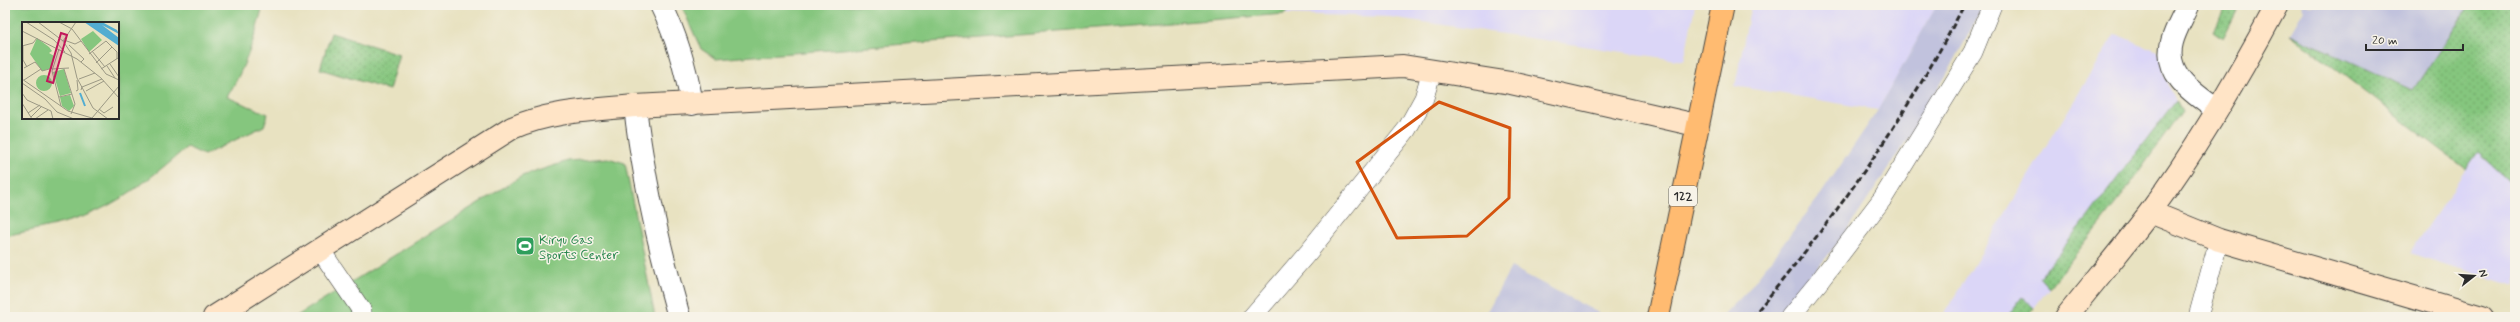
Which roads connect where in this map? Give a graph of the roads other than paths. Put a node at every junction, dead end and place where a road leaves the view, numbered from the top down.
1 (661, 5) edge
2 (1723, 5) edge
3 (1992, 5) edge
4 (2188, 5) edge
5 (2278, 5) edge
6 (1432, 70) junction
7 (692, 104) junction
8 (635, 106) junction
9 (2217, 110) junction
10 (1696, 125) junction
11 (2150, 212) junction
12 (2219, 240) junction
13 (321, 251) junction
14 (362, 311) dead end
15 (1256, 316) edge
16 (214, 317) edge
17 (679, 317) edge
18 (1658, 317) edge
19 (1790, 317) edge
20 (2066, 317) edge
21 (2198, 317) edge
22 (2482, 317) edge

1 - 7 street
2 - 10 highway, 122
3 - 19 lane
4 - 9 street
5 - 9 street
6 - 7 street
6 - 10 street
6 - 15 lane
7 - 8 street
8 - 13 street
8 - 17 street
9 - 11 street
10 - 18 highway, 122
11 - 12 street
11 - 20 street
12 - 21 lane
12 - 22 street
13 - 14 lane
13 - 16 street

